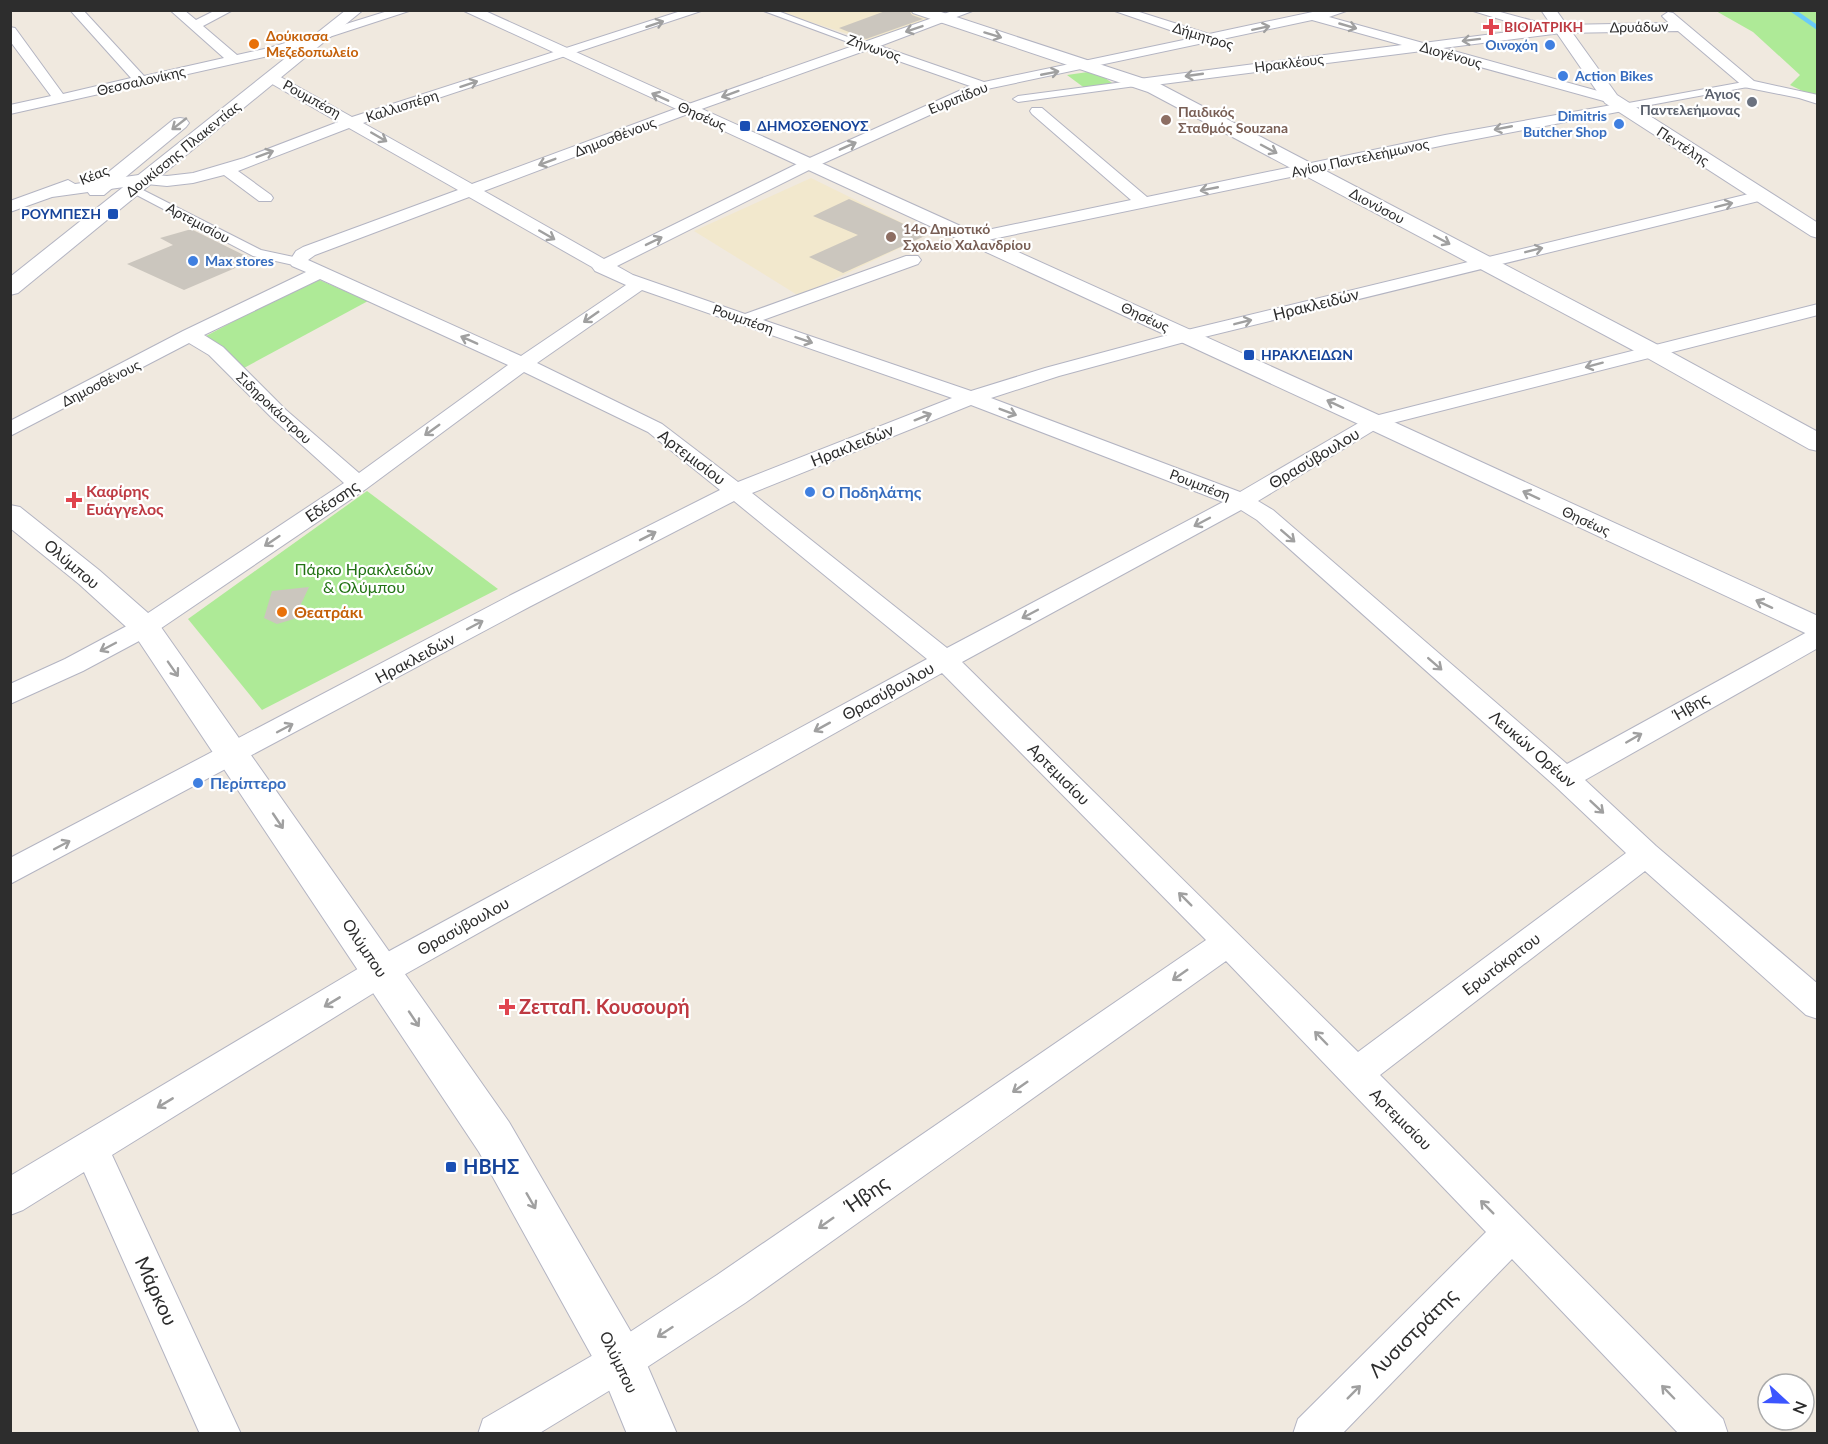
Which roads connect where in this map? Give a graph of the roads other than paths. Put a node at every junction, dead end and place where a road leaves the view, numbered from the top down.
1 (76, 10) edge
2 (176, 10) edge
3 (227, 10) edge
4 (356, 10) edge
5 (406, 10) edge
6 (469, 10) edge
7 (698, 10) edge
8 (765, 10) edge
9 (918, 10) edge
10 (969, 10) edge
11 (1118, 10) edge
12 (1291, 10) edge
13 (1343, 10) edge
14 (1476, 10) edge
15 (1548, 10) edge
16 (1662, 10) edge
17 (1313, 16) junction
18 (942, 19) junction
19 (308, 24) dead end
20 (193, 26) junction
21 (1681, 27) junction
22 (1555, 29) junction
23 (10, 31) edge
24 (323, 37) junction
25 (1211, 39) junction
26 (1233, 45) dead end
27 (16, 46) edge
28 (867, 46) junction
29 (1422, 47) junction
30 (273, 51) junction
31 (1256, 52) dead end
32 (564, 53) junction
33 (234, 59) junction
34 (1289, 62) junction
35 (1090, 65) junction
36 (242, 75) dead end
37 (272, 78) junction
38 (141, 81) junction
39 (1139, 83) junction
40 (1749, 84) junction
41 (983, 86) junction
42 (60, 99) junction
43 (1818, 100) edge
44 (1617, 103) junction
45 (199, 109) dead end
46 (688, 109) junction
47 (10, 110) edge
48 (1037, 111) joint
49 (352, 122) junction
50 (136, 158) junction
51 (809, 164) junction
52 (226, 169) junction
53 (1307, 169) junction
54 (105, 184) junction
55 (140, 184) junction
56 (472, 190) junction
57 (52, 192) junction
58 (1761, 196) junction
59 (265, 198) dead end
60 (1143, 202) junction
61 (81, 206) dead end
62 (10, 207) edge
63 (65, 219) dead end
64 (1818, 232) edge
65 (973, 238) junction
66 (912, 260) dead end
67 (298, 261) junction
68 (1484, 262) junction
69 (601, 267) junction
70 (10, 268) edge
71 (318, 273) junction
72 (639, 284) junction
73 (10, 288) edge
74 (1818, 309) edge
75 (745, 320) junction
76 (190, 335) junction
77 (1186, 336) junction
78 (1650, 350) junction
79 (522, 364) junction
80 (971, 398) junction
81 (1374, 422) junction
82 (10, 430) edge
83 (1818, 443) edge
84 (358, 484) junction
85 (736, 490) junction
86 (1242, 501) junction
87 (10, 513) edge
88 (145, 627) junction
89 (1818, 629) edge
90 (1818, 637) edge
91 (945, 660) junction
92 (10, 695) edge
93 (233, 755) junction
94 (1565, 778) junction
95 (1646, 854) junction
96 (10, 872) edge
97 (1228, 942) junction
98 (382, 971) junction
99 (1818, 1005) edge
100 (1355, 1074) junction
101 (91, 1148) junction
102 (10, 1197) edge
103 (1512, 1232) junction
104 (621, 1361) junction
105 (221, 1434) edge
106 (498, 1434) edge
107 (652, 1434) edge
108 (1313, 1434) edge
109 (1708, 1434) edge

1 - 38 street
2 - 20 street
3 - 20 street
4 - 24 street, Δουκίσσης Πλακεντίας
5 - 24 street, Θεσσαλονίκης
6 - 32 street, Θησέως
32 -> 7 street, Καλλισπέρη
8 - 28 street, Ζήνωνος
9 - 18 street, Διονύσου
10 - 18 street, Δημοσθένους
11 - 25 street, Δήμητρος
12 - 17 street, Διογένους
13 - 17 street, Ευριπίδου
14 - 22 street
15 - 22 street, Πεντέλης
16 - 21 street
25 -> 17 street, Ευριπίδου
17 -> 29 street, Διογένους
18 -> 28 street, Δημοσθένους
18 -> 35 street, Διονύσου
19 - 30 street, Δουκίσσης Πλακεντίας
20 - 33 street
21 - 22 street, Δρυάδων
21 - 40 street
22 -> 29 street, Ηρακλέους
22 - 44 street, Πεντέλης
23 - 27 street
24 - 30 street, Θεσσαλονίκης
24 - 37 street, Δουκίσσης Πλακεντίας
25 - 26 street, Δήμητρος
25 - 35 street, Ευριπίδου
27 - 42 street
28 - 41 street, Ζήνωνος
28 -> 46 street, Δημοσθένους
29 - 34 street, Ηρακλέους
29 - 44 street, Διογένους
30 - 33 street, Θεσσαλονίκης
30 - 36 street, Δουκίσσης Πλακεντίας
31 - 34 street, Δήμητρος
46 -> 32 street, Θησέως
49 -> 32 street, Καλλισπέρη
33 - 38 street, Θεσσαλονίκης
34 -> 39 street, Ηρακλέους
35 - 39 street, Διονύσου
41 -> 35 street, Ευριπίδου
37 - 49 street, Ρουμπέση
37 - 55 street, Δουκίσσης Πλακεντίας
38 - 42 street, Θεσσαλονίκης
39 - 48 street, Ηρακλέους
39 -> 53 street, Διονύσου
40 - 43 street
40 - 44 street, Αγίου Παντελεήμωνος
51 -> 41 street, Ευριπίδου
42 - 47 street, Θεσσαλονίκης
44 -> 53 street, Αγίου Παντελεήμωνος
44 - 58 street, Πεντέλης
45 -> 50 street, Δουκίσσης Πλακεντίας
46 - 51 street, Θησέως
46 -> 56 street, Δημοσθένους
48 - 60 street
52 -> 49 street, Καλλισπέρη
49 -> 56 street, Ρουμπέση
50 - 54 street, Δουκίσσης Πλακεντίας
50 - 57 street, Κέας
51 - 65 street, Θησέως
69 -> 51 street, Ευριπίδου
52 - 55 street, Καλλισπέρη
52 - 59 street
53 -> 60 street, Αγίου Παντελεήμωνος
53 -> 68 street, Διονύσου
54 - 55 street, Καλλισπέρη
54 - 57 street, Κέας
54 - 61 street, Δουκίσσης Πλακεντίας
55 - 67 street, Αρτεμισίου
55 - 73 street, Δουκίσσης Πλακεντίας
56 - 67 street, Δημοσθένους
56 -> 69 street, Ρουμπέση
57 - 62 street, Κέας
58 - 64 street, Πεντέλης
68 -> 58 street, Ηρακλειδών
60 - 65 street, Αγίου Παντελεήμωνος
63 - 70 street
65 - 77 street, Θησέως
66 - 75 street
67 - 71 street, Αρτεμισίου
77 -> 68 street, Ηρακλειδών
68 - 78 street, Διονύσου
69 - 72 street, Ρουμπέση
71 - 76 street, Δημοσθένους
79 -> 71 street, Αρτεμισίου
72 - 75 street, Ρουμπέση
72 -> 79 street, Εδέσσης
74 - 78 street, Θρασύβουλου
75 -> 80 street, Ρουμπέση
76 - 82 street, Δημοσθένους
76 - 84 street, Σιδηροκάστρου
77 - 80 street, Ηρακλειδών
81 -> 77 street, Θησέως
78 -> 81 street, Θρασύβουλου
78 - 83 street, Διονύσου
79 -> 84 street, Εδέσσης
79 - 85 street, Αρτεμισίου
85 -> 80 street, Ηρακλειδών
80 -> 86 street, Ρουμπέση
81 - 86 street, Θρασύβουλου
89 -> 81 street, Θησέως
84 -> 88 street, Εδέσσης
85 - 91 street, Αρτεμισίου
93 -> 85 street, Ηρακλειδών
86 -> 91 street, Θρασύβουλου
86 -> 94 street, Λευκών Ορέων
87 - 88 street, Ολύμπου
88 -> 92 street, Εδέσσης
88 -> 93 street, Ολύμπου
94 -> 90 street, Ήβης
97 -> 91 street, Αρτεμισίου
91 -> 98 street, Θρασύβουλου
96 -> 93 street, Ηρακλειδών
93 -> 98 street, Ολύμπου
94 -> 95 street, Λευκών Ορέων
95 - 99 street, Λευκών Ορέων
95 - 100 street, Ερωτόκριτου
100 -> 97 street, Αρτεμισίου
97 -> 104 street, Ήβης
98 -> 101 street, Θρασύβουλου
98 -> 104 street, Ολύμπου
103 -> 100 street, Αρτεμισίου
101 - 102 street, Θρασύβουλου
101 - 105 street, Μάρκου
108 -> 103 street, Λυσιστράτης
109 -> 103 street, Αρτεμισίου
104 - 106 street, Ήβης
104 - 107 street, Ολύμπου

